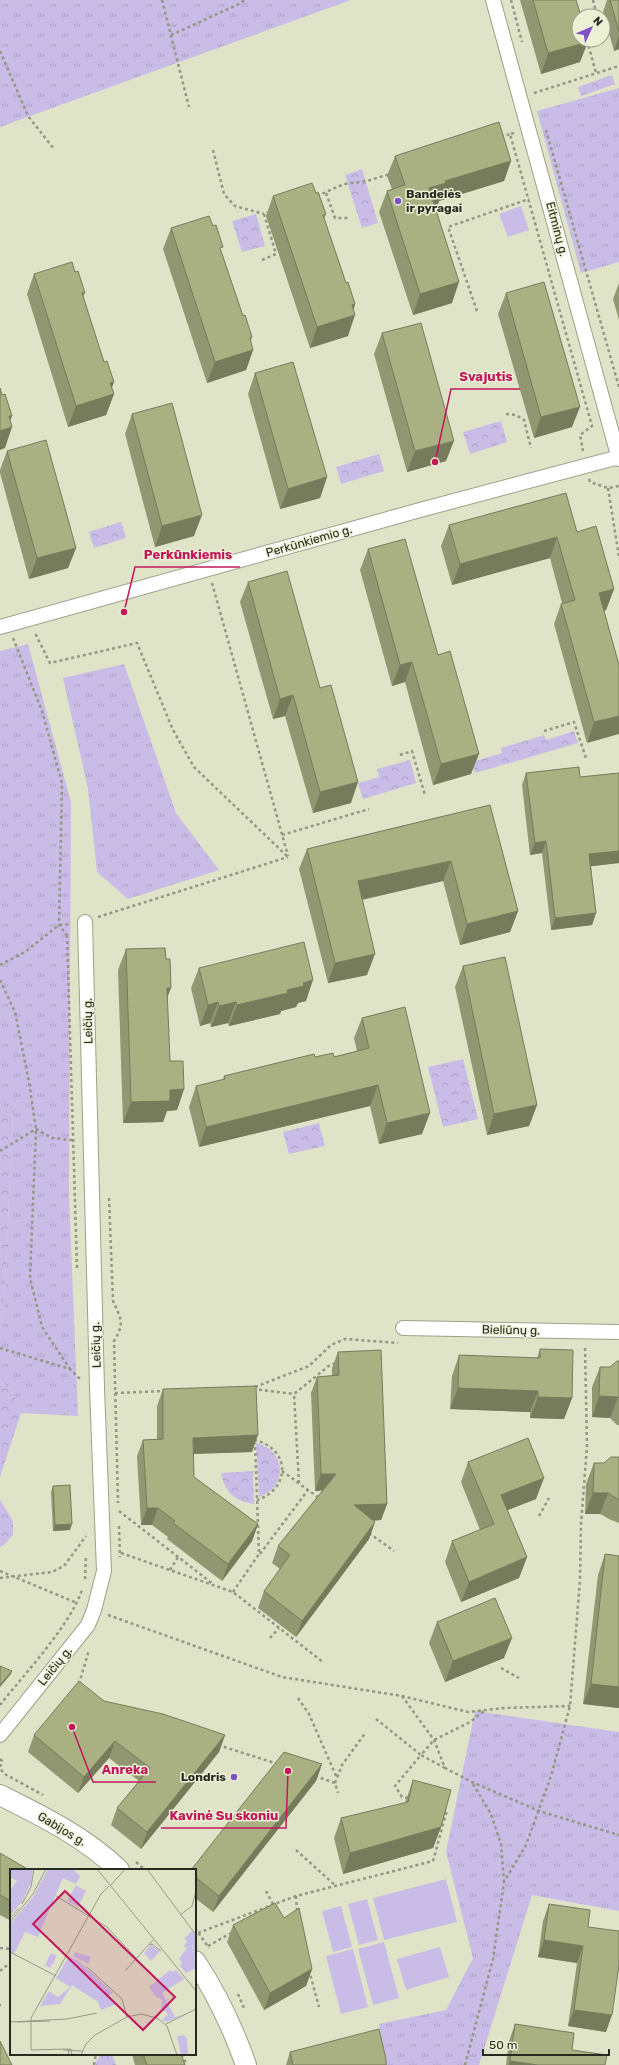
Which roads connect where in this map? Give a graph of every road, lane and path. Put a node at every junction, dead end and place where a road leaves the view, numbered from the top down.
1 (162, 0) edge
2 (245, 0) edge
3 (493, 0) edge
4 (511, 0) edge
5 (170, 35) junction
6 (523, 46) dead end
7 (589, 48) edge
8 (0, 51) edge
9 (619, 66) edge
10 (596, 74) junction
11 (534, 84) dead end
12 (536, 92) junction
13 (520, 97) junction
14 (538, 100) dead end
15 (189, 107) dead end
16 (529, 129) junction
17 (546, 129) dead end
18 (510, 134) junction
19 (495, 139) edge
20 (54, 149) dead end
21 (213, 150) dead end
22 (397, 171) edge
23 (326, 193) junction
24 (547, 193) junction
25 (312, 198) edge
26 (529, 199) junction
27 (271, 212) dead end
28 (264, 214) junction
29 (348, 218) dead end
30 (262, 260) dead end
31 (477, 311) dead end
32 (619, 387) edge
33 (506, 414) dead end
34 (531, 448) dead end
35 (619, 457) edge
36 (586, 466) junction
37 (619, 486) edge
38 (608, 488) junction
39 (619, 557) edge
40 (208, 569) junction
41 (3, 626) edge
42 (36, 634) dead end
43 (544, 731) dead end
44 (400, 755) dead end
45 (586, 758) dead end
46 (425, 795) dead end
47 (369, 809) dead end
48 (282, 835) junction
49 (288, 857) junction
50 (85, 922) junction
51 (59, 925) junction
52 (67, 935) dead end
53 (0, 965) edge
54 (0, 980) edge
55 (36, 1129) junction
56 (72, 1140) junction
57 (0, 1151) edge
58 (109, 1193) dead end
59 (77, 1272) dead end
60 (403, 1328) joint
61 (584, 1331) junction
62 (619, 1332) edge
63 (0, 1348) edge
64 (341, 1361) edge
65 (70, 1369) junction
66 (81, 1373) dead end
67 (81, 1380) junction
68 (81, 1388) dead end
69 (97, 1388) junction
70 (252, 1388) junction
71 (169, 1391) edge
72 (115, 1393) junction
73 (294, 1394) junction
74 (253, 1396) edge
75 (254, 1433) edge
76 (254, 1440) junction
77 (282, 1471) junction
78 (299, 1484) junction
79 (308, 1490) junction
80 (549, 1498) dead end
81 (257, 1500) junction
82 (326, 1502) edge
83 (119, 1511) junction
84 (539, 1516) dead end
85 (119, 1518) dead end
86 (119, 1525) dead end
87 (86, 1530) dead end
88 (367, 1531) edge
89 (86, 1536) junction
90 (86, 1544) dead end
91 (394, 1551) dead end
92 (86, 1552) dead end
93 (120, 1552) junction
94 (259, 1554) junction
95 (178, 1557) junction
96 (120, 1560) dead end
97 (170, 1570) junction
98 (0, 1571) edge
99 (11, 1576) junction
100 (0, 1578) edge
101 (215, 1586) junction
102 (233, 1592) junction
103 (77, 1603) junction
104 (94, 1610) junction
105 (279, 1628) junction
106 (79, 1635) junction
107 (270, 1638) dead end
108 (323, 1662) dead end
109 (502, 1668) edge
110 (519, 1678) dead end
111 (77, 1690) edge
112 (402, 1696) junction
113 (298, 1698) dead end
114 (0, 1705) edge
115 (570, 1706) junction
116 (484, 1710) junction
117 (376, 1720) dead end
118 (366, 1732) dead end
119 (0, 1735) edge
120 (434, 1740) junction
121 (216, 1745) edge
122 (422, 1755) junction
123 (283, 1766) edge
124 (444, 1768) junction
125 (313, 1776) edge
126 (337, 1778) junction
127 (472, 1782) junction
128 (335, 1783) junction
129 (338, 1793) dead end
130 (0, 1795) edge
131 (410, 1799) edge
132 (440, 1808) edge
133 (538, 1811) junction
134 (619, 1835) edge
135 (296, 1850) dead end
136 (118, 1869) edge
137 (504, 1882) junction
138 (336, 1886) junction
139 (266, 1891) dead end
140 (296, 1896) junction
141 (272, 1904) junction
142 (297, 1916) edge
143 (198, 1932) dead end
144 (234, 1932) dead end
145 (208, 1946) dead end
146 (0, 1948) edge
147 (10, 1950) edge
148 (196, 1962) edge
149 (10, 1963) edge
150 (309, 1969) edge
151 (0, 1971) edge
152 (319, 2007) dead end
153 (96, 2055) edge
154 (182, 2055) edge
155 (94, 2065) edge
156 (187, 2065) edge
157 (246, 2065) edge
158 (465, 2065) edge

1 - 5 path
2 - 5 path
3 - 13 street, Eitminų g.
4 - 6 path
5 - 15 path
7 - 10 path
8 - 20 path
9 - 10 path
10 - 12 path
11 - 12 path
12 - 13 path
12 - 14 path
13 - 16 street, Eitminų g.
16 - 18 path
16 - 24 street, Eitminų g.
17 - 32 path
18 - 19 path
18 - 26 path
21 - 28 path
22 - 23 path
23 - 25 path
23 - 29 path
24 - 26 path
24 - 35 street, Eitminų g.
26 - 31 path
26 - 36 path
27 - 28 path
28 - 30 path
33 - 34 path
35 - 36 street, Perkūnkiemio g.
36 - 38 path
36 - 40 street, Perkūnkiemio g.
37 - 38 path
38 - 39 path
40 - 41 street, Perkūnkiemio g.
40 - 48 path
41 - 51 path
42 - 49 path
43 - 45 path
44 - 46 path
47 - 48 path
48 - 49 path
49 - 50 path
50 - 51 path
50 - 69 street, Leičių g.
51 - 53 path
52 - 56 path
54 - 55 path
55 - 56 path
55 - 57 path
55 - 65 path
56 - 59 path
58 - 72 path
60 - 61 street, Bieliūnų g.
60 - 70 path
61 - 62 street, Bieliūnų g.
61 - 115 path
63 - 65 path
64 - 73 path
65 - 67 path
66 - 67 path
67 - 68 path
67 - 69 path
69 - 104 street, Leičių g.
70 - 73 path
70 - 74 path
71 - 72 path
72 - 83 path
73 - 78 path
75 - 76 path
76 - 77 path
76 - 81 path
77 - 78 path
77 - 81 path
78 - 79 path
79 - 82 path
79 - 94 path
80 - 84 path
81 - 94 path
83 - 85 path
83 - 95 path
86 - 93 path
87 - 89 path
88 - 91 path
89 - 90 path
89 - 99 path
92 - 103 path
93 - 96 path
93 - 97 path
94 - 102 path
95 - 97 path
95 - 101 path
97 - 101 path
98 - 99 path
99 - 100 path
99 - 103 path
101 - 102 path
102 - 105 path
103 - 104 path
103 - 114 path
104 - 106 street, Leičių g.
104 - 112 path
105 - 107 path
105 - 108 path
106 - 111 path
106 - 119 street, Leičių g.
109 - 110 path
112 - 116 path
112 - 120 path
113 - 126 path
115 - 116 path
115 - 133 path
116 - 120 path
117 - 122 path
118 - 126 path
120 - 122 path
120 - 124 path
121 - 123 path
122 - 124 path
122 - 131 path
124 - 127 path
125 - 128 path
126 - 128 path
127 - 133 path
127 - 137 path
128 - 129 path
130 - 136 street, Gabijos g.
132 - 138 path
133 - 134 path
133 - 137 path
135 - 138 path
137 - 158 path
138 - 140 path
139 - 141 path
140 - 141 path
140 - 142 path
141 - 143 path
144 - 145 path
146 - 147 path
148 - 157 street
149 - 151 path
150 - 152 path
153 - 155 path
154 - 156 path

